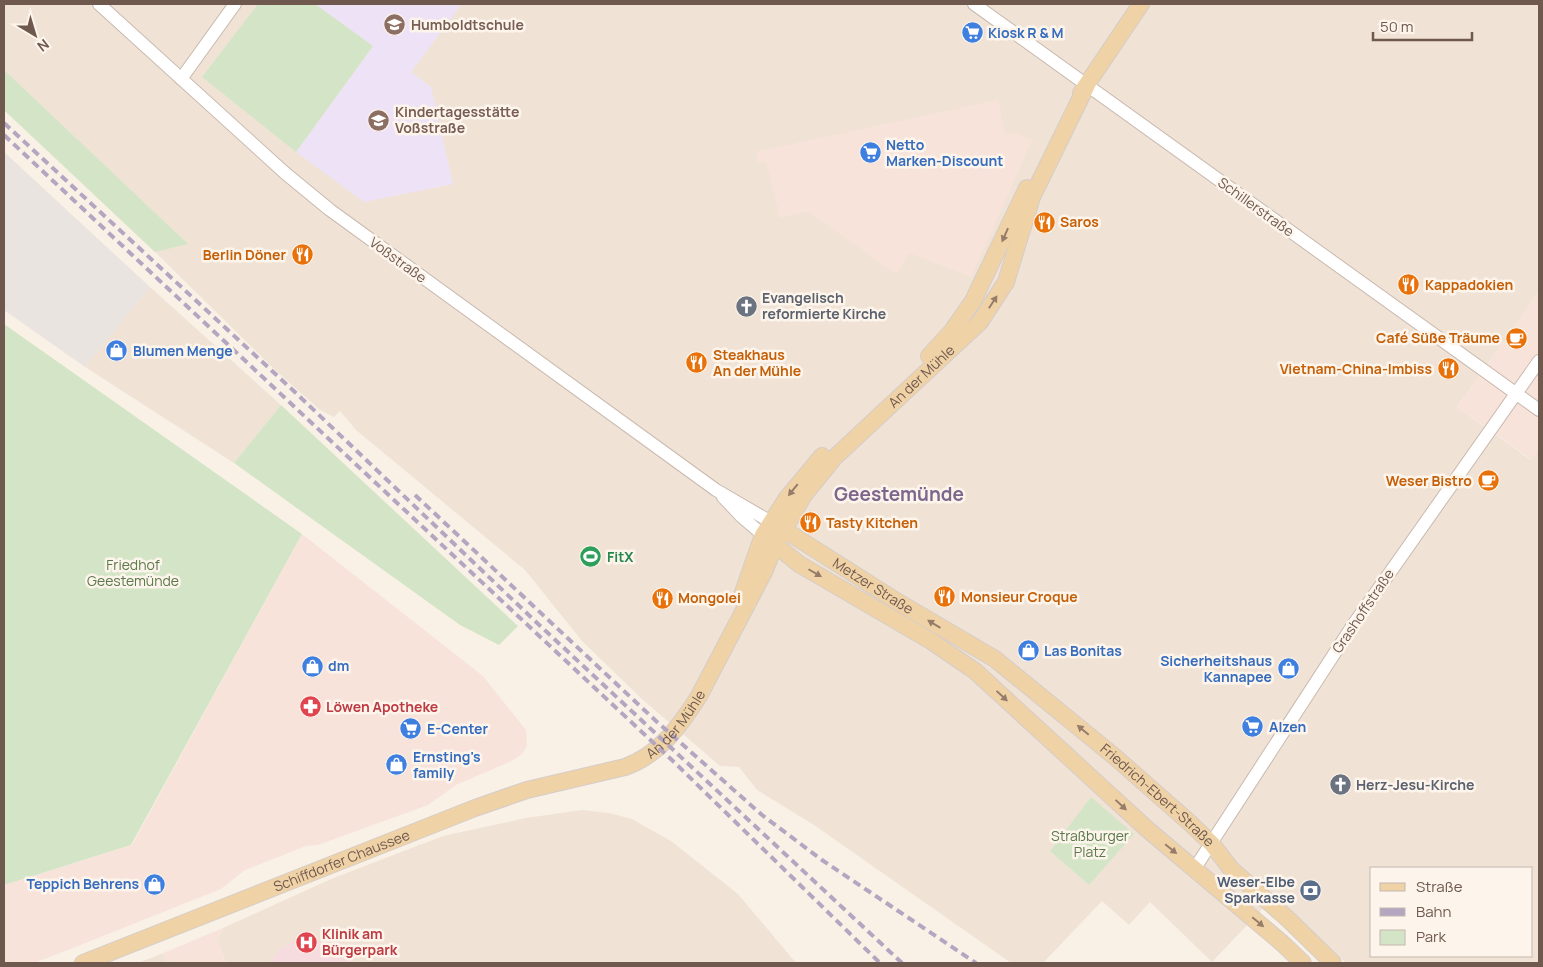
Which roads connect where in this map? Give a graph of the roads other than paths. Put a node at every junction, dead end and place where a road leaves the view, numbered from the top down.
1 (99, 4) edge
2 (235, 4) edge
3 (974, 4) edge
4 (1141, 4) edge
5 (181, 78) junction
6 (1086, 85) junction
7 (1539, 361) edge
8 (1516, 393) junction
9 (1539, 410) edge
10 (773, 532) junction
11 (976, 649) joint
12 (965, 664) joint
13 (603, 774) joint
14 (1212, 844) junction
15 (1195, 868) junction
16 (1326, 961) edge
17 (83, 963) edge
18 (1303, 963) edge

1 - 5 street, Voßstraße
2 - 5 street
3 - 6 street, Schillerstraße
4 - 6 main road, An der Mühle
5 - 10 street, Voßstraße
6 - 8 street, Schillerstraße
6 - 10 main road, An der Mühle
7 - 8 street, Grashoffstraße
8 - 9 street, Schillerstraße
8 - 14 street, Grashoffstraße
11 -> 10 main road, Metzer Straße
10 -> 12 main road, Metzer Straße
10 - 13 main road, An der Mühle
14 -> 11 main road, Friedrich-Ebert-Straße
12 -> 15 main road, Friedrich-Ebert-Straße
13 - 17 main road, Schiffdorfer Chaussee
14 - 15 street, Grashoffstraße
14 - 16 main road, Friedrich-Ebert-Straße
15 -> 18 main road, Friedrich-Ebert-Straße

